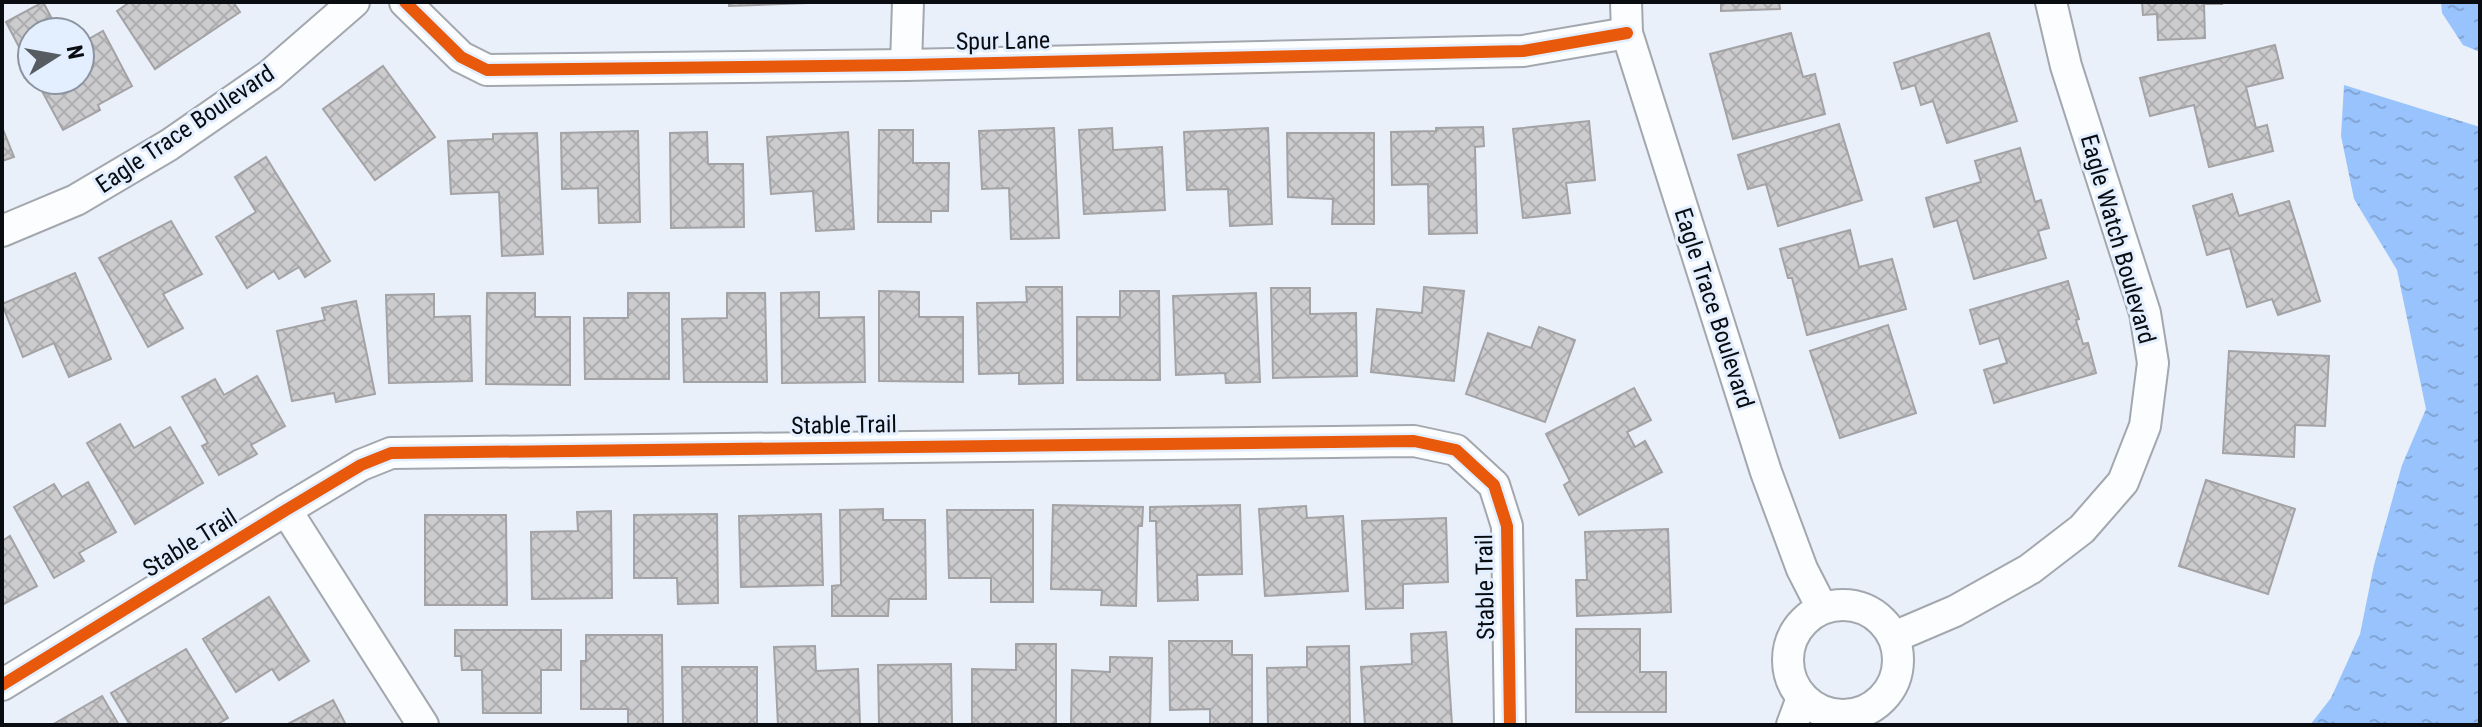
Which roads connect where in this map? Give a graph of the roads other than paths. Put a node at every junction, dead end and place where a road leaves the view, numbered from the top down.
1 (354, 2) edge
2 (405, 2) edge
3 (908, 2) edge
4 (1626, 2) edge
5 (2051, 2) edge
6 (1627, 33) junction
7 (906, 65) junction
8 (2, 231) edge
9 (286, 510) junction
10 (1822, 608) junction
11 (1894, 637) junction
12 (2, 685) edge
13 (1797, 712) edge
14 (1849, 720) edge
15 (423, 725) edge
16 (1510, 725) edge

1 - 8 street, Eagle Trace Boulevard
2 - 7 street, Spur Lane
3 - 7 street
4 - 6 street, Eagle Trace Boulevard
5 - 11 street, Eagle Watch Boulevard
6 - 7 street, Spur Lane
6 - 10 street, Eagle Trace Boulevard
9 - 12 street, Stable Trail
9 - 15 street
9 - 16 street, Stable Trail
10 - 11 street
10 - 13 street
11 - 14 street
13 - 14 street

